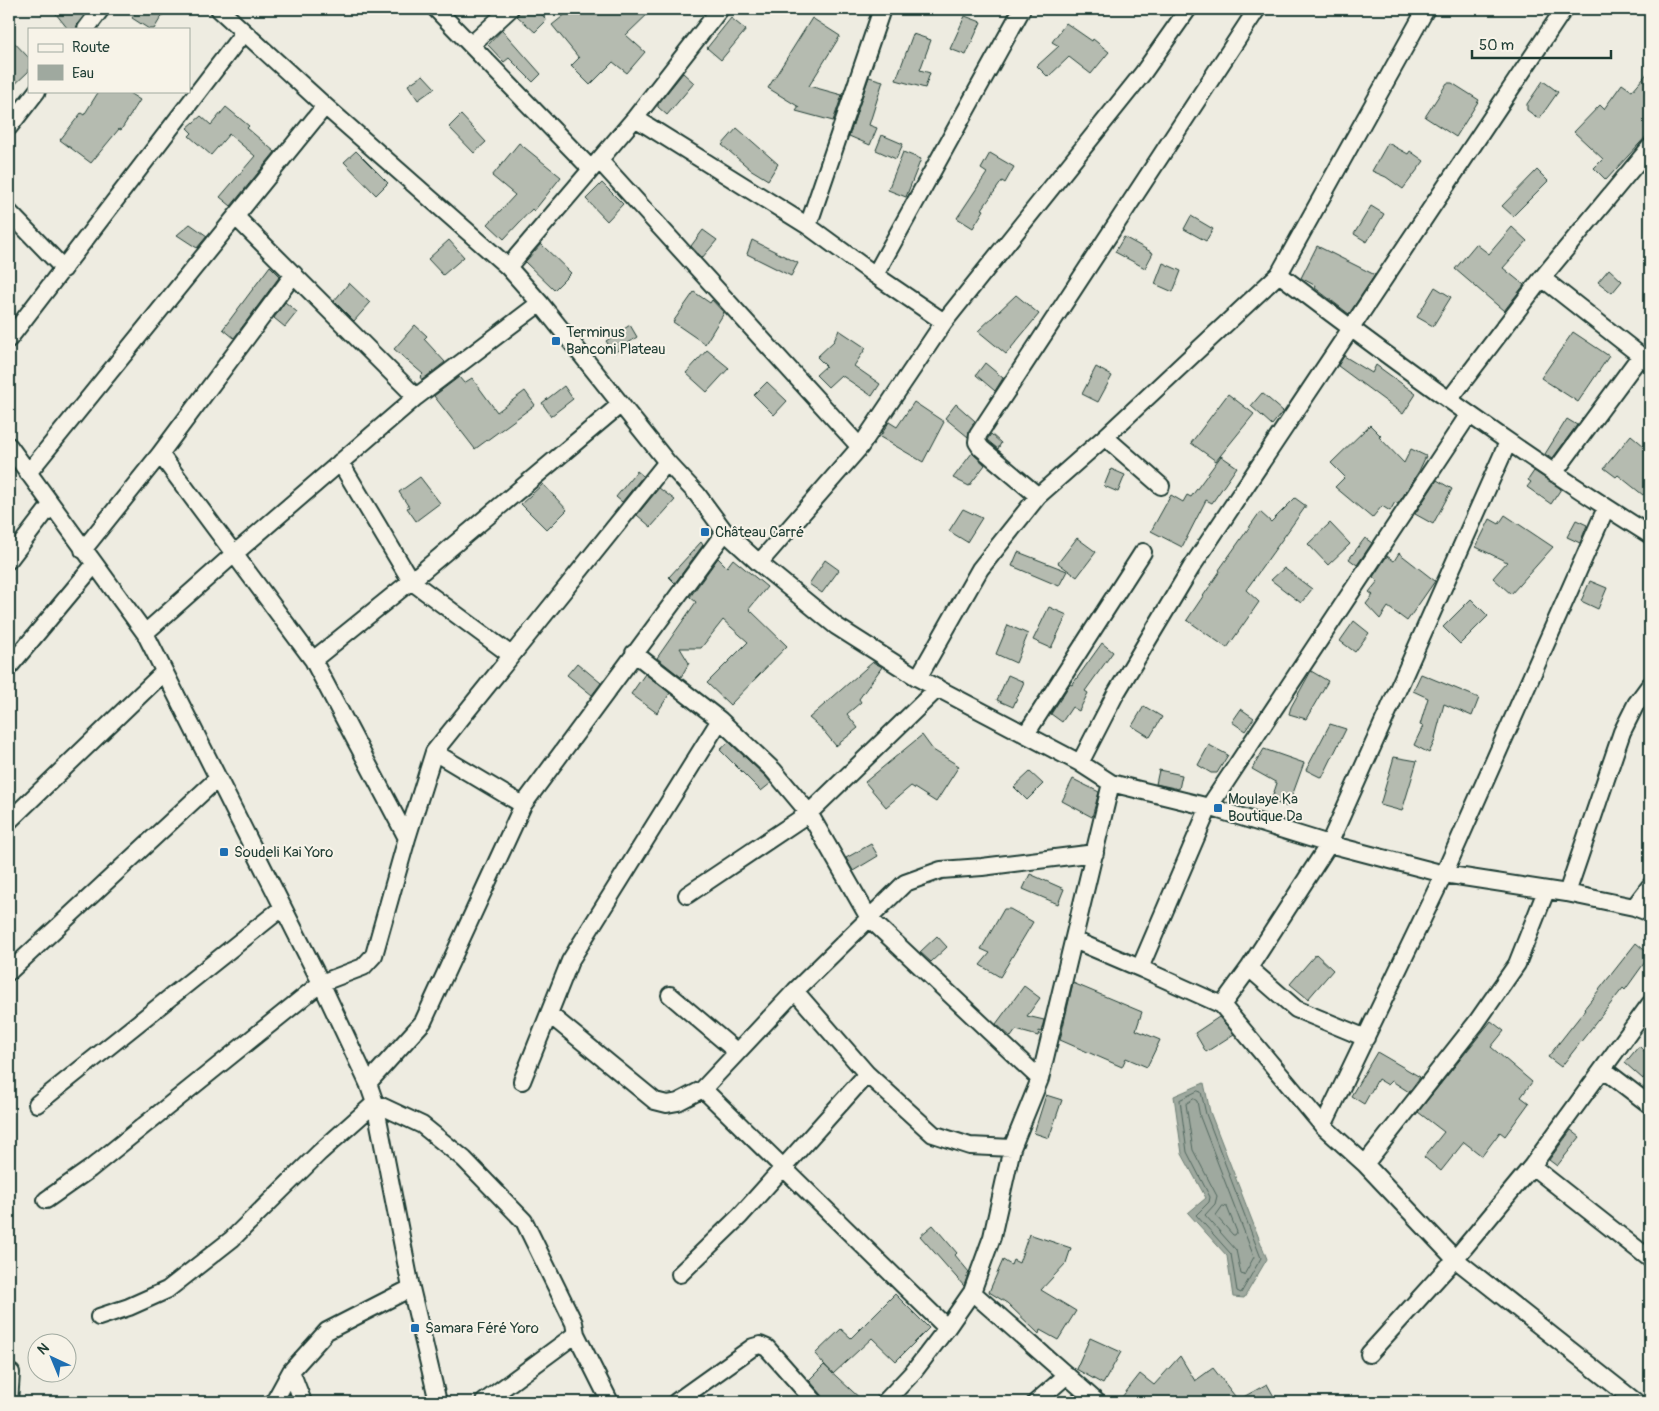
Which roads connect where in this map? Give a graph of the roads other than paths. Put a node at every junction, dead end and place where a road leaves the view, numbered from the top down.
1 (101, 9) edge
2 (219, 9) edge
3 (436, 9) edge
4 (510, 9) edge
5 (720, 9) edge
6 (882, 9) edge
7 (1022, 9) edge
8 (1188, 9) edge
9 (1257, 9) edge
10 (1426, 9) edge
11 (1564, 9) edge
12 (87, 28) edge
13 (244, 32) junction
14 (471, 45) junction
15 (36, 92) edge
16 (325, 106) junction
17 (634, 118) junction
18 (9, 127) edge
19 (1650, 148) edge
20 (595, 164) junction
21 (9, 212) edge
22 (236, 217) junction
23 (808, 226) junction
24 (508, 267) junction
25 (64, 269) junction
26 (294, 274) junction
27 (1279, 274) junction
28 (875, 275) junction
29 (1542, 278) junction
30 (540, 303) junction
31 (944, 322) junction
32 (1351, 329) junction
33 (9, 339) edge
34 (1645, 359) edge
35 (416, 397) junction
36 (1449, 400) junction
37 (621, 404) junction
38 (1469, 414) junction
39 (1105, 437) junction
40 (1508, 442) junction
41 (860, 447) junction
42 (10, 452) edge
43 (160, 454) junction
44 (340, 462) junction
45 (666, 462) junction
46 (28, 473) junction
47 (1554, 473) junction
48 (1161, 486) dead end
49 (1038, 496) junction
50 (51, 505) junction
51 (1606, 508) junction
52 (725, 532) junction
53 (1650, 535) edge
54 (83, 550) junction
55 (1143, 552) dead end
56 (234, 554) junction
57 (9, 560) edge
58 (759, 563) junction
59 (94, 565) junction
60 (411, 581) junction
61 (145, 633) junction
62 (634, 653) junction
63 (511, 655) junction
64 (313, 660) junction
65 (9, 667) edge
66 (164, 672) junction
67 (918, 678) junction
68 (1650, 685) edge
69 (938, 688) junction
70 (720, 720) junction
71 (1026, 734) junction
72 (434, 752) junction
73 (1080, 763) junction
74 (218, 778) junction
75 (1111, 783) junction
76 (522, 805) junction
77 (1209, 807) junction
78 (809, 813) junction
79 (9, 821) edge
80 (407, 838) junction
81 (1329, 844) junction
82 (1095, 853) junction
83 (1444, 874) junction
84 (1650, 886) edge
85 (1546, 891) junction
86 (1567, 893) junction
87 (687, 895) dead end
88 (1634, 907) junction
89 (282, 908) junction
90 (1650, 913) edge
91 (869, 918) junction
92 (1074, 940) junction
93 (1249, 968) junction
94 (1142, 969) junction
95 (9, 972) edge
96 (321, 983) junction
97 (795, 991) junction
98 (670, 996) dead end
99 (1650, 1004) edge
100 (1222, 1005) junction
101 (549, 1014) junction
102 (1366, 1038) junction
103 (737, 1052) junction
104 (1603, 1069) junction
105 (867, 1074) junction
106 (1040, 1079) junction
107 (522, 1081) dead end
108 (368, 1083) junction
109 (702, 1089) junction
110 (375, 1103) junction
111 (37, 1104) dead end
112 (1650, 1105) edge
113 (1324, 1126) junction
114 (1012, 1148) junction
115 (1364, 1164) junction
116 (1532, 1166) junction
117 (783, 1168) junction
118 (46, 1200) dead end
119 (1455, 1259) junction
120 (1650, 1259) edge
121 (680, 1274) dead end
122 (411, 1288) junction
123 (972, 1292) junction
124 (99, 1316) dead end
125 (948, 1328) junction
126 (576, 1334) junction
127 (1369, 1354) dead end
128 (291, 1371) junction
129 (9, 1372) edge
130 (1067, 1376) junction
131 (9, 1402) edge
132 (274, 1402) edge
133 (303, 1402) edge
134 (438, 1402) edge
135 (484, 1402) edge
136 (610, 1402) edge
137 (676, 1402) edge
138 (815, 1402) edge
139 (885, 1402) edge
140 (1036, 1402) edge
141 (1097, 1402) edge
142 (1636, 1402) edge

1 - 12 street
2 - 13 street
3 - 14 street
4 - 14 street
5 - 17 street
6 - 23 street
7 - 28 street
8 - 31 street
9 - 49 street
10 - 27 street
11 - 32 street
13 - 16 street
13 - 25 street
14 - 20 street
15 - 18 street
16 - 22 street
16 - 24 street
17 - 20 street
17 - 23 street
19 - 29 street
20 - 24 street
20 - 41 street
21 - 25 street
22 - 26 street
22 - 46 street
23 - 28 street
24 - 30 street
25 - 33 street
26 - 35 street
26 - 43 street
27 - 32 street
27 - 39 street
28 - 31 street
29 - 34 street
29 - 36 street
30 - 35 street
30 - 37 street
31 - 41 street
32 - 36 street
32 - 73 street
34 - 47 street
35 - 44 street
36 - 38 street
37 - 45 street
37 - 60 street
38 - 40 street
38 - 77 street
39 - 48 street
39 - 49 street
40 - 47 street
40 - 81 street
41 - 58 street
42 - 46 street
43 - 54 street
43 - 56 street
44 - 56 street
44 - 60 street
45 - 52 street
45 - 63 street
46 - 50 street
47 - 51 street
49 - 67 street
50 - 54 street
50 - 57 street
51 - 53 street
51 - 83 street
52 - 58 street
52 - 62 street
54 - 59 street
55 - 71 street
56 - 61 street
56 - 64 street
58 - 67 street
59 - 61 street
59 - 65 street
60 - 63 street
60 - 64 street
61 - 66 street
62 - 70 street
62 - 76 street
63 - 72 street
64 - 80 street
66 - 74 street
66 - 79 street
67 - 69 street
68 - 86 street
69 - 71 street
69 - 78 street
70 - 78 street
70 - 101 street
71 - 73 street
72 - 76 street
72 - 80 street
73 - 75 street
74 - 89 street
74 - 95 street
75 - 77 street
75 - 82 street
76 - 108 street
77 - 81 street
77 - 94 street
78 - 87 street
78 - 91 street
80 - 96 street
81 - 83 street
81 - 93 street
82 - 91 street
82 - 92 street
83 - 85 street
83 - 102 street
84 - 88 street
85 - 86 street
85 - 115 street
86 - 88 street
88 - 90 street
89 - 96 street
89 - 111 street
91 - 97 street
91 - 106 street
92 - 94 street
92 - 106 street
93 - 100 street
93 - 102 street
94 - 100 street
96 - 108 street
96 - 118 street
97 - 103 street
97 - 105 street
98 - 103 street
99 - 104 street
100 - 113 street
101 - 107 street
101 - 109 street
102 - 113 street
103 - 109 street
104 - 112 street
104 - 116 street
105 - 114 street
105 - 117 street
106 - 114 street
108 - 110 street
109 - 117 street
110 - 122 street
110 - 124 street
110 - 126 street
113 - 115 street
114 - 123 street
115 - 119 street
116 - 119 street
116 - 120 street
117 - 121 street
117 - 125 street
119 - 127 street
119 - 142 street
122 - 128 street
122 - 134 street
123 - 125 street
123 - 130 street
125 - 139 street
126 - 135 street
126 - 136 street
128 - 132 street
128 - 133 street
129 - 131 street
130 - 140 street
130 - 141 street
137 - 138 street

